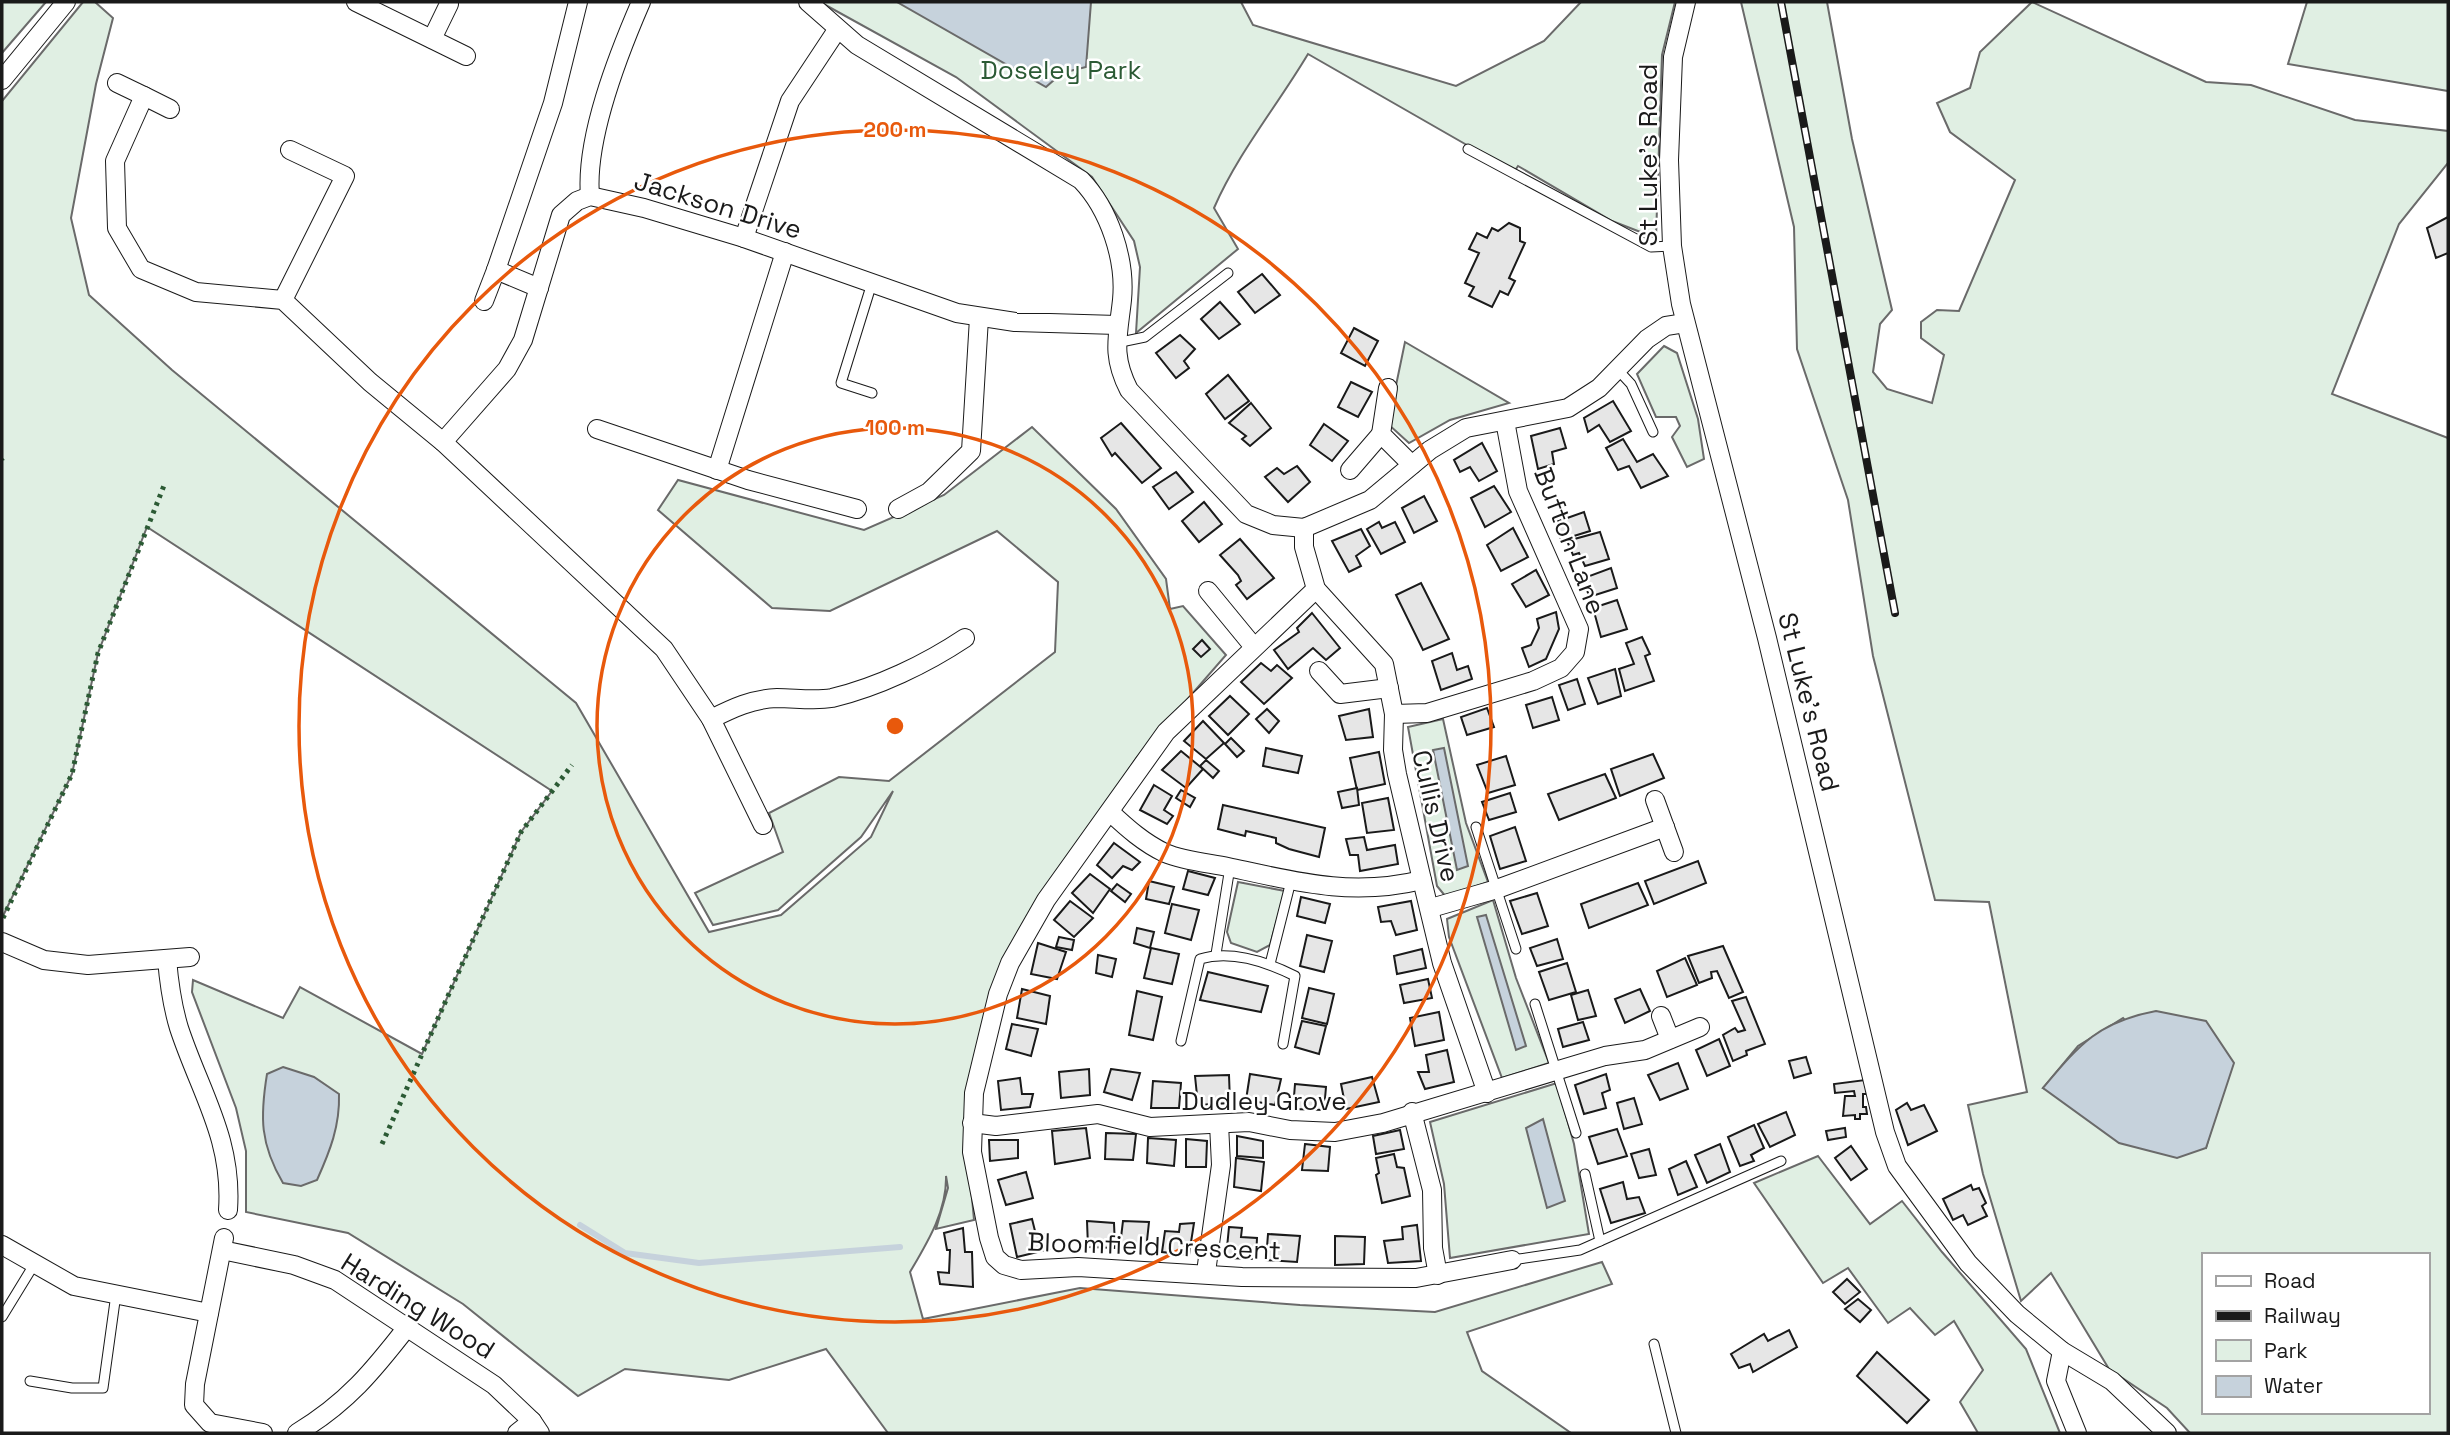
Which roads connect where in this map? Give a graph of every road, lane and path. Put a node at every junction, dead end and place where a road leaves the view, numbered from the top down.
1 (66, 2) edge
2 (356, 2) edge
3 (578, 2) edge
4 (641, 2) edge
5 (808, 2) edge
6 (1686, 2) edge
7 (449, 4) dead end
8 (837, 30) junction
9 (432, 39) junction
10 (466, 56) dead end
11 (2, 80) edge
12 (117, 83) dead end
13 (144, 96) junction
14 (170, 109) dead end
15 (1468, 149) dead end
16 (289, 150) dead end
17 (590, 196) junction
18 (744, 238) junction
19 (1672, 246) junction
20 (785, 252) junction
21 (496, 270) junction
22 (1228, 273) dead end
23 (872, 283) junction
24 (539, 288) junction
25 (283, 300) junction
26 (484, 301) dead end
27 (979, 318) junction
28 (1685, 323) junction
29 (1117, 334) junction
30 (1618, 370) junction
31 (1388, 388) dead end
32 (872, 393) dead end
33 (1505, 421) junction
34 (597, 429) dead end
35 (1653, 432) dead end
36 (1381, 434) junction
37 (443, 442) junction
38 (1412, 465) junction
39 (717, 470) junction
40 (1350, 470) dead end
41 (856, 509) dead end
42 (898, 509) dead end
43 (1304, 528) junction
44 (1317, 589) junction
45 (1208, 591) dead end
46 (965, 638) dead end
47 (1254, 647) junction
48 (1319, 671) dead end
49 (1389, 688) junction
50 (1394, 714) junction
51 (711, 719) junction
52 (1655, 800) dead end
53 (1110, 812) junction
54 (763, 825) dead end
55 (1476, 827) dead end
56 (1665, 827) junction
57 (1674, 852) dead end
58 (1230, 867) junction
59 (1422, 880) junction
60 (1291, 881) junction
61 (1497, 889) junction
62 (1431, 908) junction
63 (2, 942) edge
64 (1516, 949) dead end
65 (1216, 954) junction
66 (190, 957) dead end
67 (167, 959) junction
68 (1270, 964) junction
69 (1535, 1004) dead end
70 (1661, 1016) dead end
71 (1700, 1027) dead end
72 (1670, 1039) junction
73 (1181, 1041) dead end
74 (1283, 1044) dead end
75 (1559, 1071) junction
76 (1487, 1093) junction
77 (1412, 1112) junction
78 (972, 1123) junction
79 (1219, 1124) junction
80 (1576, 1133) dead end
81 (1782, 1161) dead end
82 (1585, 1174) dead end
83 (228, 1210) dead end
84 (1600, 1241) junction
85 (2, 1245) edge
86 (1513, 1260) joint
87 (35, 1263) junction
88 (1206, 1272) junction
89 (1438, 1275) junction
90 (116, 1294) junction
91 (209, 1313) junction
92 (2, 1317) edge
93 (408, 1326) junction
94 (1654, 1344) dead end
95 (2062, 1351) junction
96 (30, 1381) dead end
97 (536, 1427) edge
98 (224, 1430) edge
99 (262, 1433) edge
100 (297, 1433) edge
101 (517, 1433) edge
102 (1676, 1433) edge
103 (2077, 1433) edge
104 (2167, 1433) edge

1 - 11 street
2 - 9 street
3 - 21 street
4 - 17 street
5 - 8 street
6 - 19 street, St Luke's Road
7 - 9 street
8 - 18 street
8 - 29 street
9 - 10 street
12 - 13 street
13 - 14 street
13 - 25 street
15 - 19 lane
16 - 25 street
17 - 18 street, Jackson Drive
17 - 24 street
18 - 20 street, Jackson Drive
19 - 28 street, St Luke's Road
20 - 23 street, Jackson Drive
20 - 39 street
21 - 24 street
21 - 26 street
22 - 29 lane
23 - 27 street, Jackson Drive
23 - 32 lane
24 - 37 street
25 - 37 street
27 - 29 street, Jackson Drive
27 - 42 street
28 - 30 street
28 - 95 street, St Luke's Road
29 - 43 street
30 - 33 street
30 - 35 lane
31 - 36 street
33 - 38 street
33 - 50 street, Bufton Lane
34 - 39 street
36 - 38 street
36 - 40 street
37 - 51 street
38 - 43 street
39 - 41 street
43 - 44 street, Cullis Drive
44 - 47 street, Bloomfield Crescent
44 - 49 street, Cullis Drive
45 - 47 street
46 - 51 street
47 - 53 street, Bloomfield Crescent
48 - 49 street
49 - 50 street, Cullis Drive
50 - 59 street, Cullis Drive
51 - 54 street
52 - 56 street
53 - 58 street
53 - 78 street, Bloomfield Crescent
55 - 61 lane
56 - 57 street
56 - 61 street
58 - 60 street
58 - 65 lane
59 - 60 street
59 - 62 street, Cullis Drive
60 - 68 lane
61 - 62 street
61 - 64 lane
62 - 76 street, Cullis Drive
63 - 67 street
65 - 68 lane
65 - 73 lane
66 - 67 street
67 - 83 street
68 - 74 lane
69 - 75 lane
70 - 72 street
71 - 72 street, Dudley Grove
72 - 75 street, Dudley Grove
75 - 76 street, Dudley Grove
75 - 80 lane
76 - 77 street, Dudley Grove
77 - 79 street, Dudley Grove
77 - 89 street
78 - 79 street, Dudley Grove
78 - 88 street, Bloomfield Crescent
79 - 88 street
81 - 84 lane
82 - 84 lane
84 - 86 lane
85 - 87 street
86 - 89 street, Bloomfield Crescent
87 - 90 street
87 - 92 lane
88 - 89 street, Bloomfield Crescent
90 - 91 street
90 - 96 lane
91 - 93 street, Harding Wood
91 - 98 street
93 - 97 street, Harding Wood
93 - 100 street
94 - 102 lane
95 - 103 street
95 - 104 street, St Luke's Road
97 - 101 street, Harding Wood
98 - 99 street

